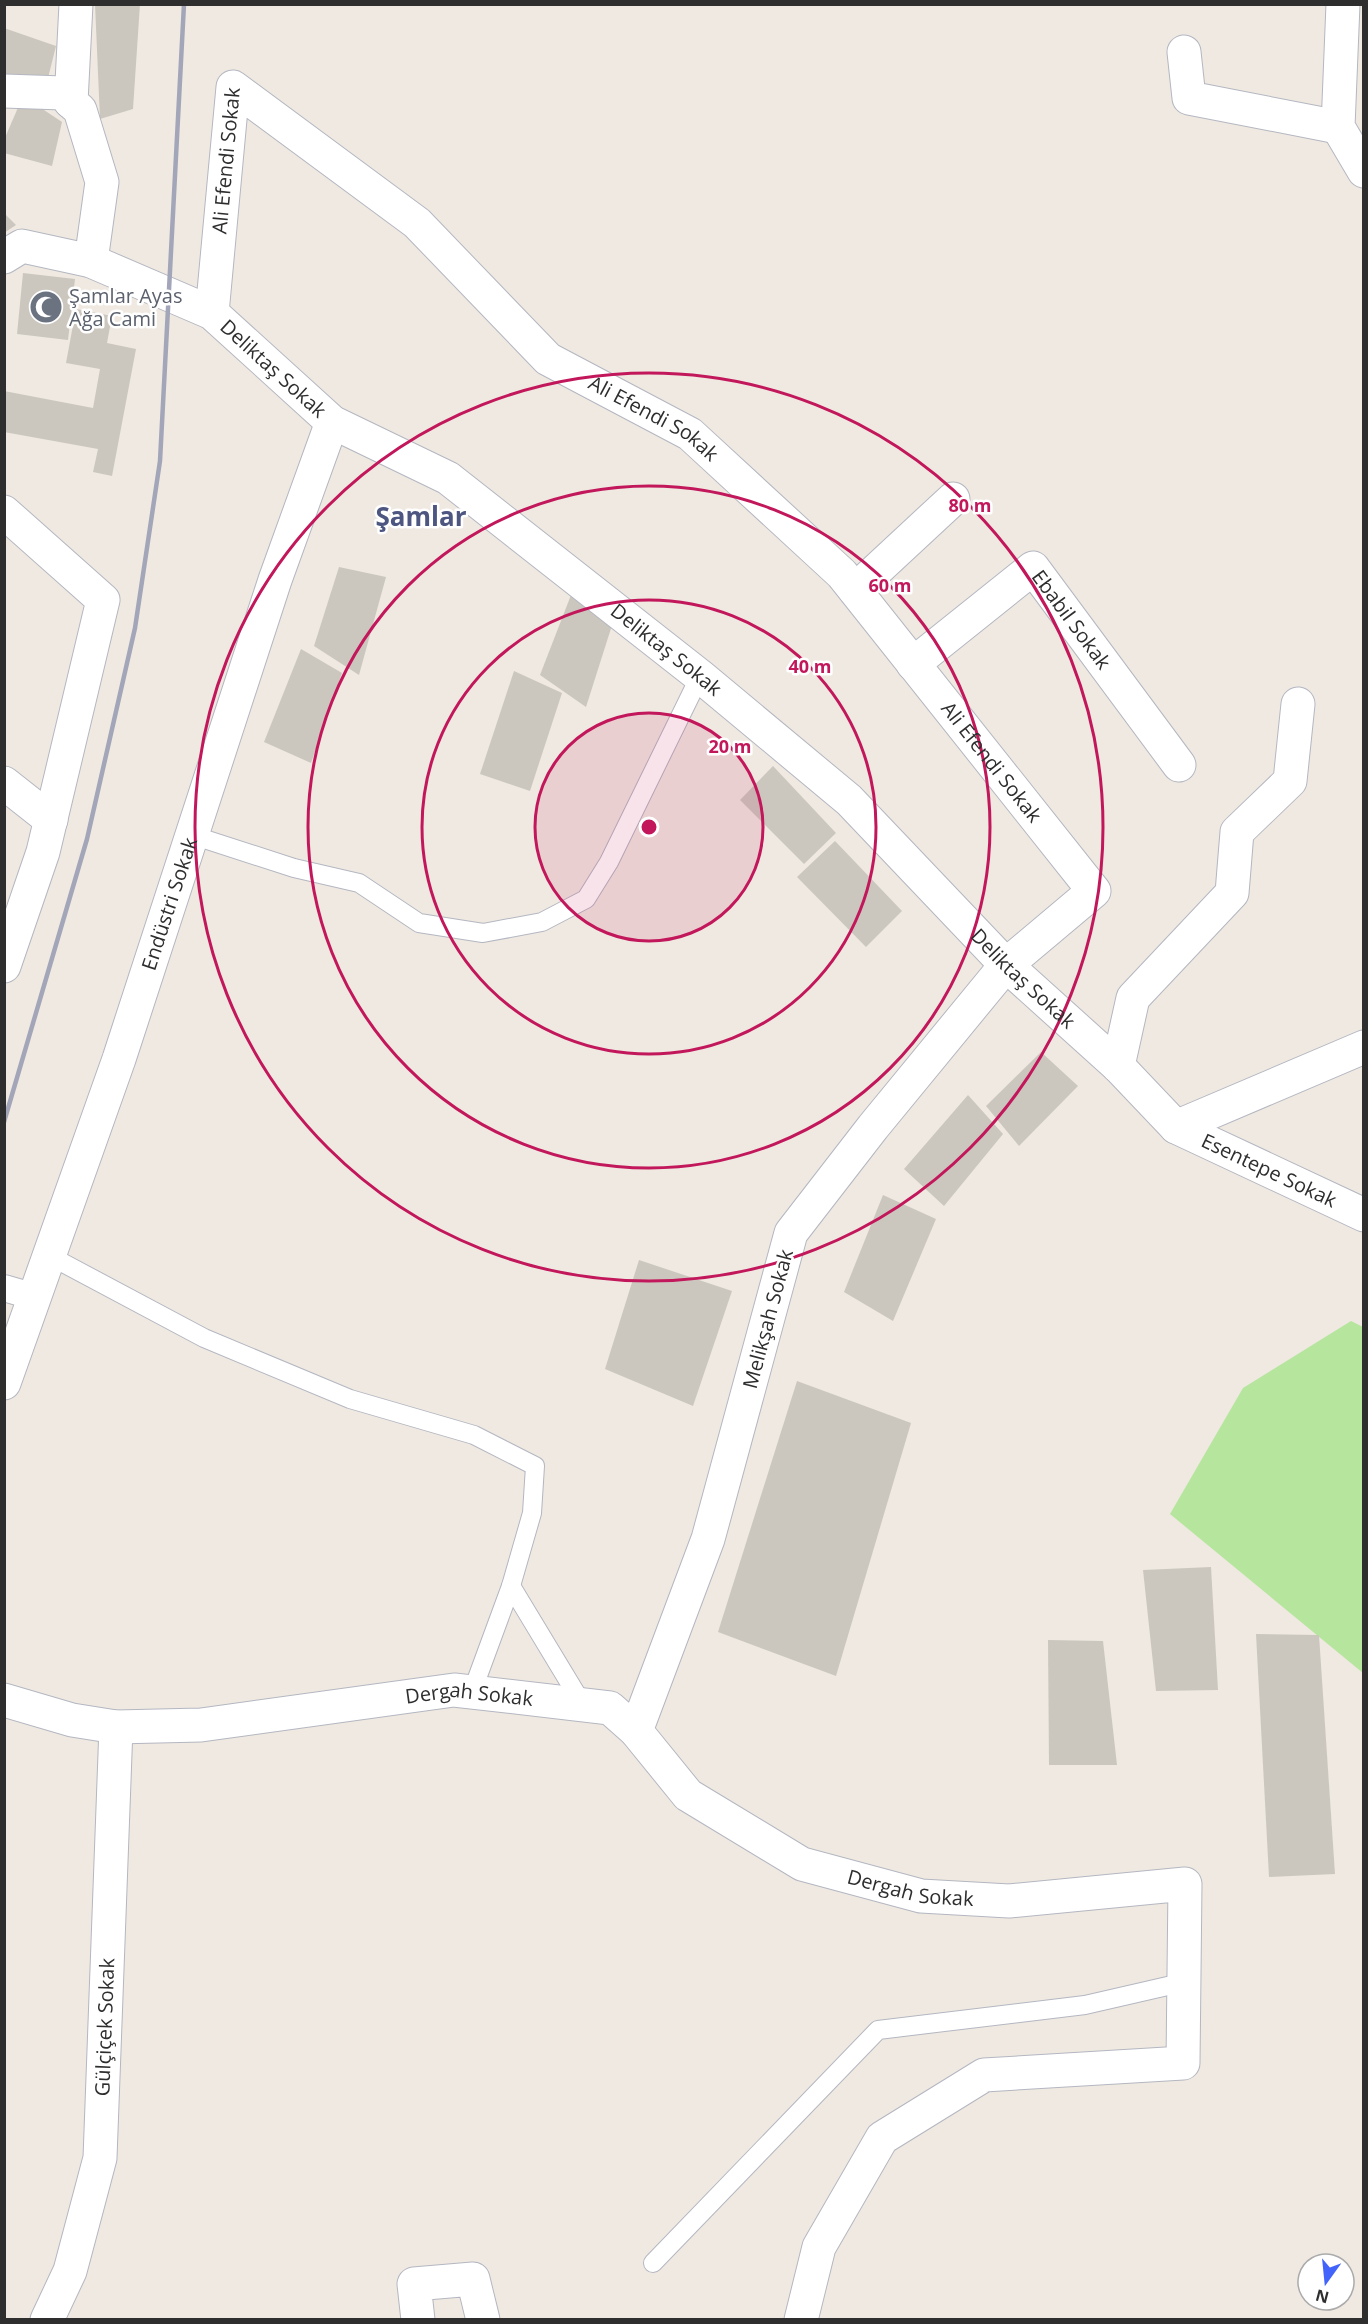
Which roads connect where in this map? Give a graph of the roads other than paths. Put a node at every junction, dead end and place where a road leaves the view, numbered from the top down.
1 (76, 4) edge
2 (1343, 4) edge
3 (1184, 52) dead end
4 (4, 91) edge
5 (71, 102) junction
6 (1338, 127) junction
7 (1364, 171) edge
8 (4, 257) edge
9 (91, 261) junction
10 (212, 314) junction
11 (332, 422) junction
12 (954, 499) dead end
13 (4, 512) edge
14 (855, 590) junction
15 (913, 664) junction
16 (700, 676) junction
17 (1298, 704) dead end
18 (1179, 765) dead end
19 (4, 783) edge
20 (51, 820) junction
21 (192, 835) junction
22 (16, 892) edge
23 (1006, 965) junction
24 (4, 966) edge
25 (1364, 1047) edge
26 (1118, 1066) junction
27 (1176, 1127) junction
28 (1364, 1215) edge
29 (50, 1256) junction
30 (18, 1292) edge
31 (4, 1383) edge
32 (511, 1586) junction
33 (472, 1692) junction
34 (4, 1700) edge
35 (583, 1705) junction
36 (116, 1727) junction
37 (636, 1731) junction
38 (1185, 1982) junction
39 (652, 2263) dead end
40 (46, 2319) edge
41 (417, 2319) edge
42 (483, 2319) edge
43 (801, 2319) edge

1 - 5 street
2 - 6 street
3 - 6 street
4 - 5 street
5 - 9 street
6 - 7 street
8 - 9 street, Deliktaş Sokak
9 - 10 street, Deliktaş Sokak
10 - 11 street, Deliktaş Sokak
10 - 14 street, Ali Efendi Sokak
11 - 16 street, Deliktaş Sokak
11 - 21 street, Endüstri Sokak
12 - 14 street
13 - 20 street
14 - 15 street, Ali Efendi Sokak
15 - 18 street, Ebabil Sokak
15 - 23 street, Ali Efendi Sokak
16 - 21 lane
16 - 23 street, Deliktaş Sokak
17 - 26 street
19 - 20 street
20 - 22 street
21 - 29 street, Endüstri Sokak
22 - 24 street
23 - 26 street, Deliktaş Sokak
23 - 37 street, Melikşah Sokak
25 - 27 street
26 - 27 street, Deliktaş Sokak
27 - 28 street, Esentepe Sokak
29 - 30 street, Endüstri Sokak
29 - 32 lane
30 - 31 street, Endüstri Sokak
32 - 33 lane
32 - 35 lane
33 - 35 street, Dergah Sokak
33 - 36 street, Dergah Sokak
34 - 36 street, Dergah Sokak
35 - 37 street, Dergah Sokak
36 - 40 street, Gülçiçek Sokak
37 - 38 street, Dergah Sokak
38 - 39 lane
38 - 43 street, Dergah Sokak
41 - 42 street

